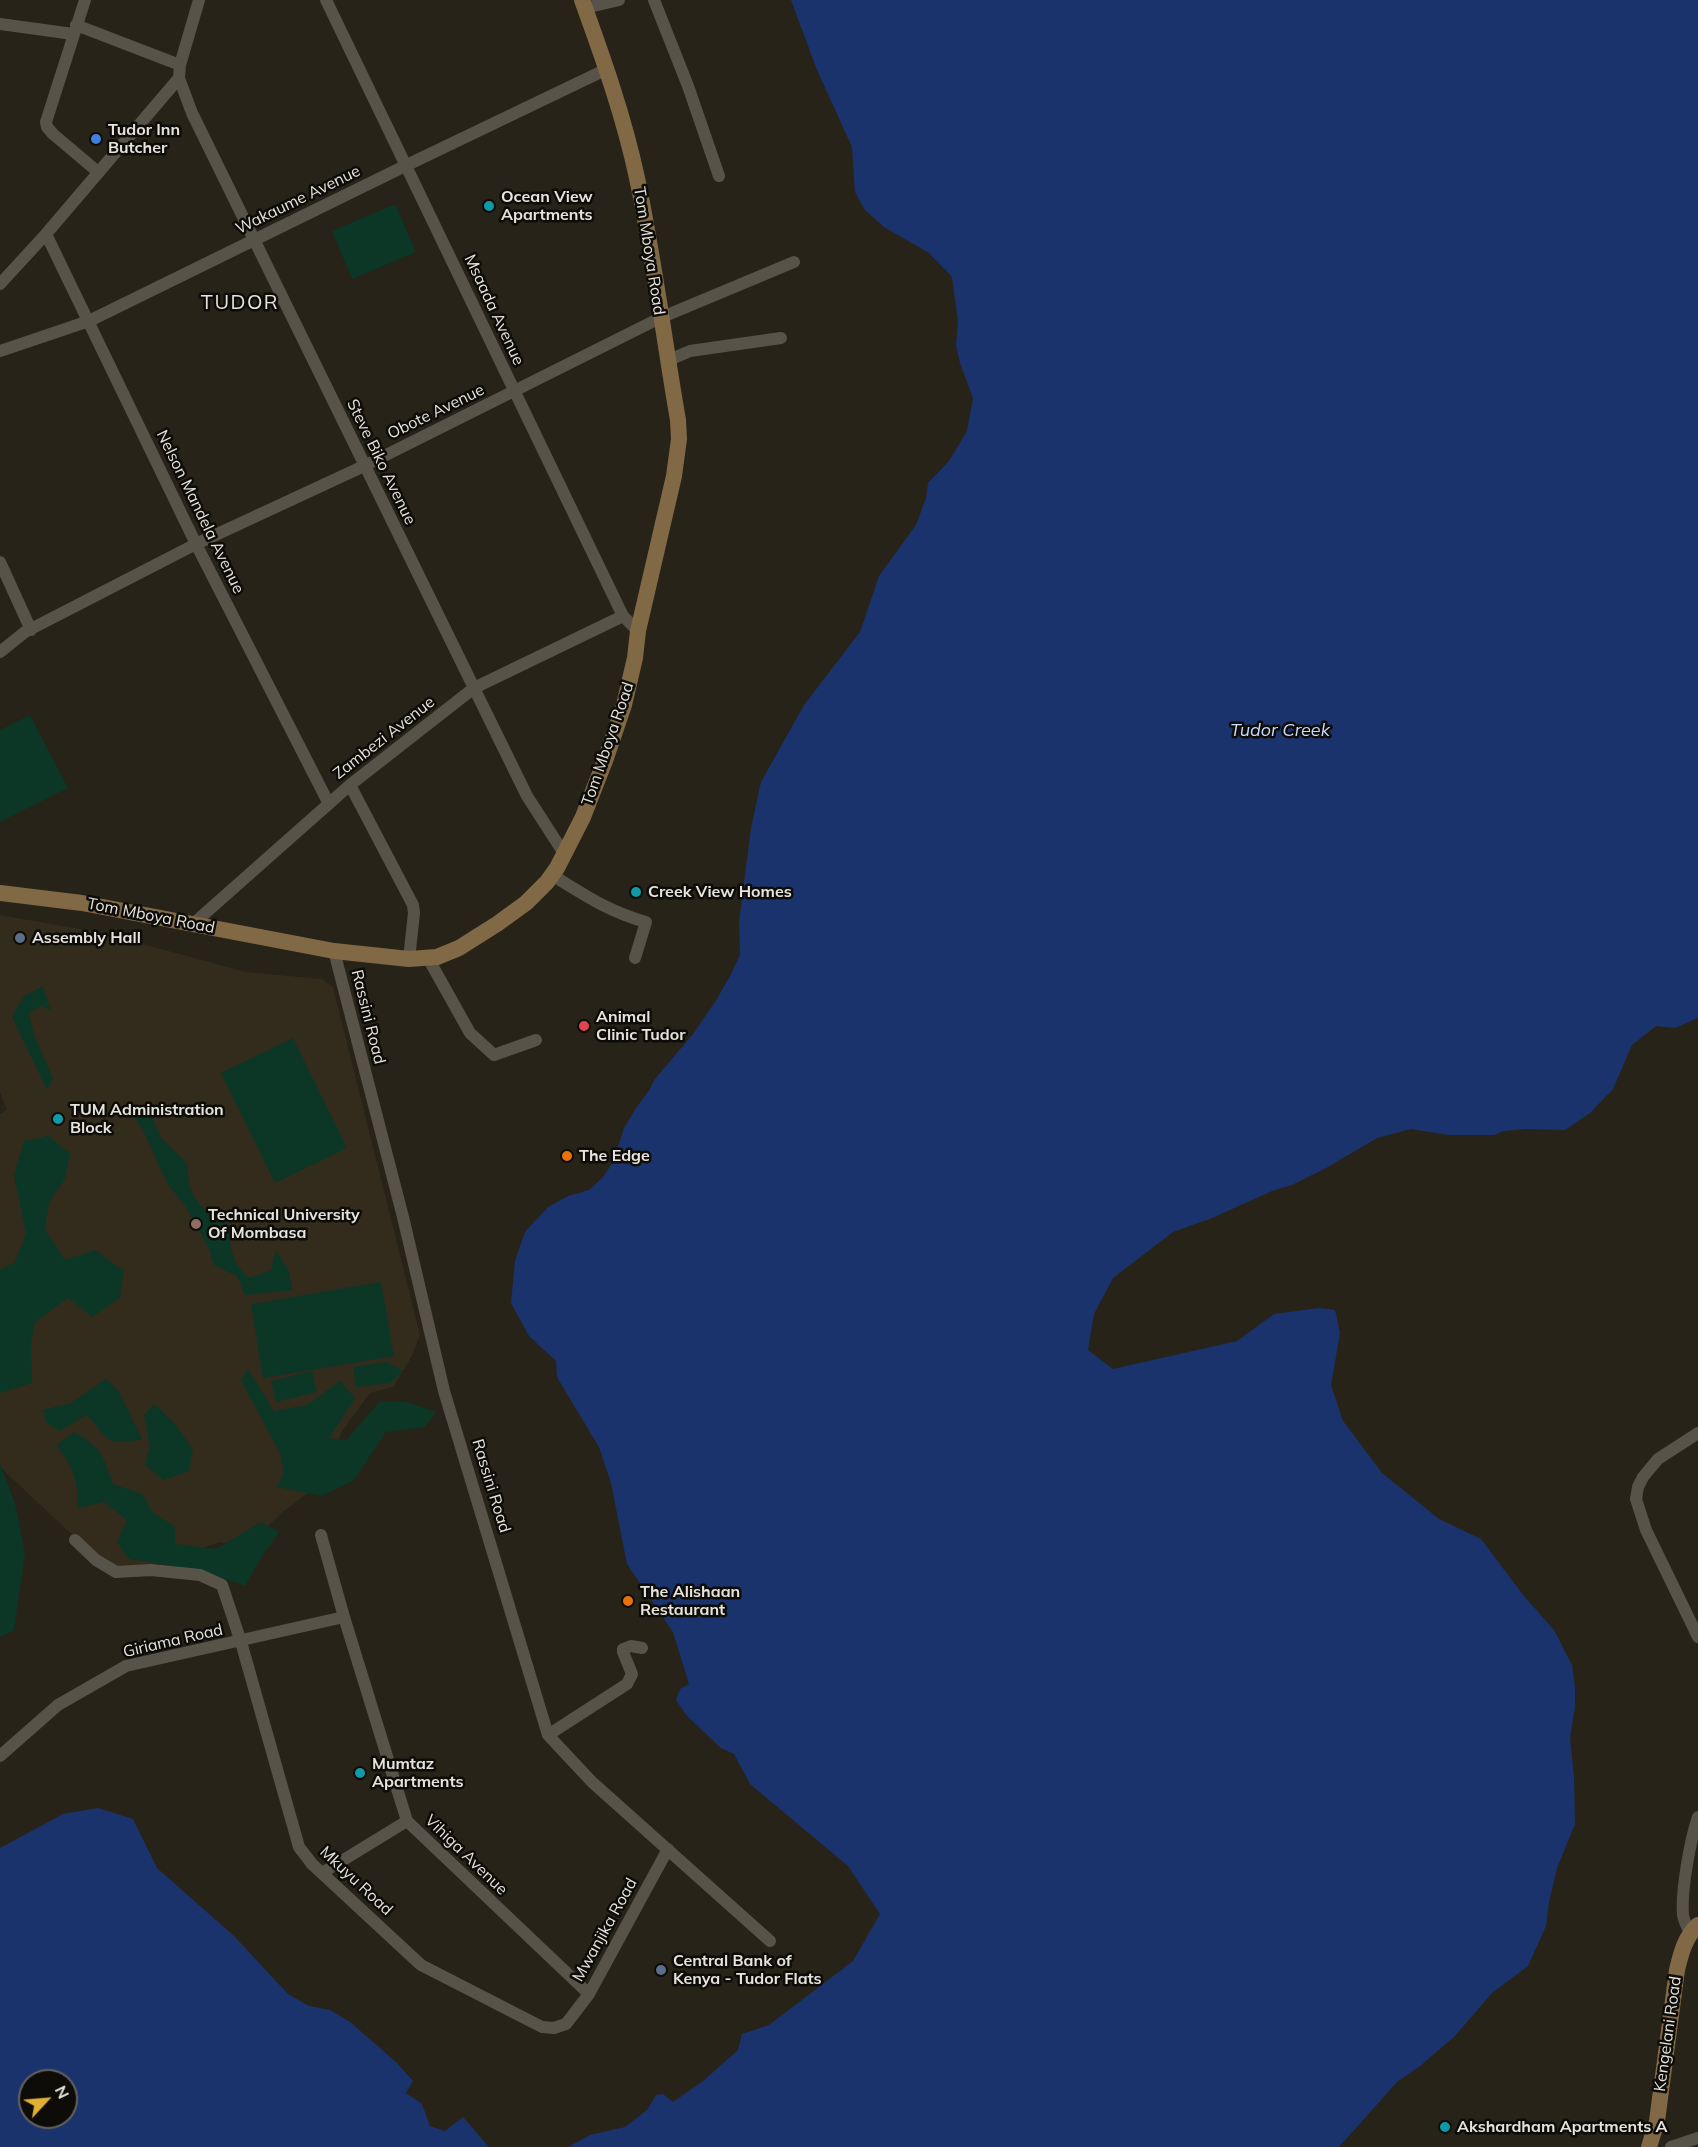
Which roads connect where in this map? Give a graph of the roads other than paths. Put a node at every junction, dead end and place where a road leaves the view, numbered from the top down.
1 (85, 0) edge
2 (200, 0) edge
3 (326, 0) edge
4 (619, 0) edge
5 (654, 0) edge
6 (583, 4) edge
7 (0, 24) edge
8 (75, 29) junction
9 (180, 65) junction
10 (607, 69) junction
11 (179, 78) junction
12 (407, 165) junction
13 (98, 172) junction
14 (719, 176) dead end
15 (46, 234) junction
16 (254, 239) junction
17 (794, 262) dead end
18 (0, 284) edge
19 (660, 318) junction
20 (89, 321) junction
21 (781, 338) dead end
22 (0, 351) edge
23 (667, 361) junction
24 (514, 391) junction
25 (364, 466) junction
26 (196, 544) junction
27 (0, 562) edge
28 (623, 616) junction
29 (31, 630) junction
30 (638, 631) junction
31 (0, 652) edge
32 (474, 688) junction
33 (350, 785) junction
34 (329, 804) junction
35 (565, 855) junction
36 (552, 875) junction
37 (0, 893) edge
38 (192, 924) junction
39 (334, 951) junction
40 (428, 958) junction
41 (635, 958) dead end
42 (409, 959) junction
43 (536, 1040) dead end
44 (1698, 1433) edge
45 (321, 1535) dead end
46 (75, 1540) dead end
47 (344, 1617) junction
48 (1698, 1637) edge
49 (242, 1642) junction
50 (642, 1648) dead end
51 (548, 1735) junction
52 (0, 1756) edge
53 (1698, 1817) edge
54 (407, 1821) junction
55 (668, 1849) junction
56 (322, 1873) junction
57 (1694, 1929) edge
58 (770, 1941) dead end
59 (589, 1994) junction
60 (566, 2024) joint
61 (1698, 2138) edge
62 (1650, 2147) edge
63 (1671, 2147) edge

1 - 8 street
2 - 9 street
3 - 12 street, Msaada Avenue
4 - 6 street
5 - 14 street
6 - 10 main road, Tom Mboya Road
7 - 8 street
8 - 9 street
8 - 13 street
9 - 11 street
10 - 12 street, Wakaume Avenue
10 - 19 main road, Tom Mboya Road
11 - 13 street
11 - 16 street, Steve Biko Avenue
12 - 16 street, Wakaume Avenue
12 - 24 street, Msaada Avenue
13 - 15 street
15 - 18 street
15 - 20 street, Nelson Mandela Avenue
16 - 20 street, Wakaume Avenue
16 - 25 street, Steve Biko Avenue
17 - 19 street, Obote Avenue
19 - 23 main road, Tom Mboya Road
19 - 24 street, Obote Avenue
20 - 22 street, Wakaume Avenue
20 - 26 street, Nelson Mandela Avenue
21 - 23 street
23 - 30 main road, Tom Mboya Road
24 - 25 street, Obote Avenue
24 - 28 street, Msaada Avenue
25 - 26 street, Obote Avenue
25 - 32 street, Steve Biko Avenue
26 - 29 street, Obote Avenue
26 - 34 street, Nelson Mandela Avenue
27 - 29 street
28 - 30 street, Msaada Avenue
28 - 32 street, Zambezi Avenue
29 - 31 street, Obote Avenue
30 - 35 main road, Tom Mboya Road
32 - 33 street, Zambezi Avenue
32 - 35 street, Steve Biko Avenue
33 - 34 street, Zambezi Avenue
33 - 42 street
34 - 38 street, Zambezi Avenue
35 - 36 main road, Tom Mboya Road
36 - 40 main road, Tom Mboya Road
36 - 41 street
37 - 38 main road, Tom Mboya Road
38 - 39 main road, Tom Mboya Road
39 - 42 main road, Tom Mboya Road
39 - 51 street, Rassini Road
40 - 42 main road, Tom Mboya Road
40 - 43 street
44 - 48 street
45 - 47 street, Vihiga Avenue
46 - 49 street, Mkuyu Road
47 - 49 street, Giriama Road
47 - 54 street, Vihiga Avenue
49 - 52 street, Giriama Road
49 - 56 street, Mkuyu Road
50 - 51 street
51 - 55 street, Rassini Road
53 - 57 street
54 - 56 street
54 - 59 street, Vihiga Avenue
55 - 58 street, Rassini Road
55 - 59 street, Mwanjika Road
56 - 60 street, Mkuyu Road
57 - 62 main road, Kengelani Road
59 - 60 street, Mwanjika Road
61 - 63 street

